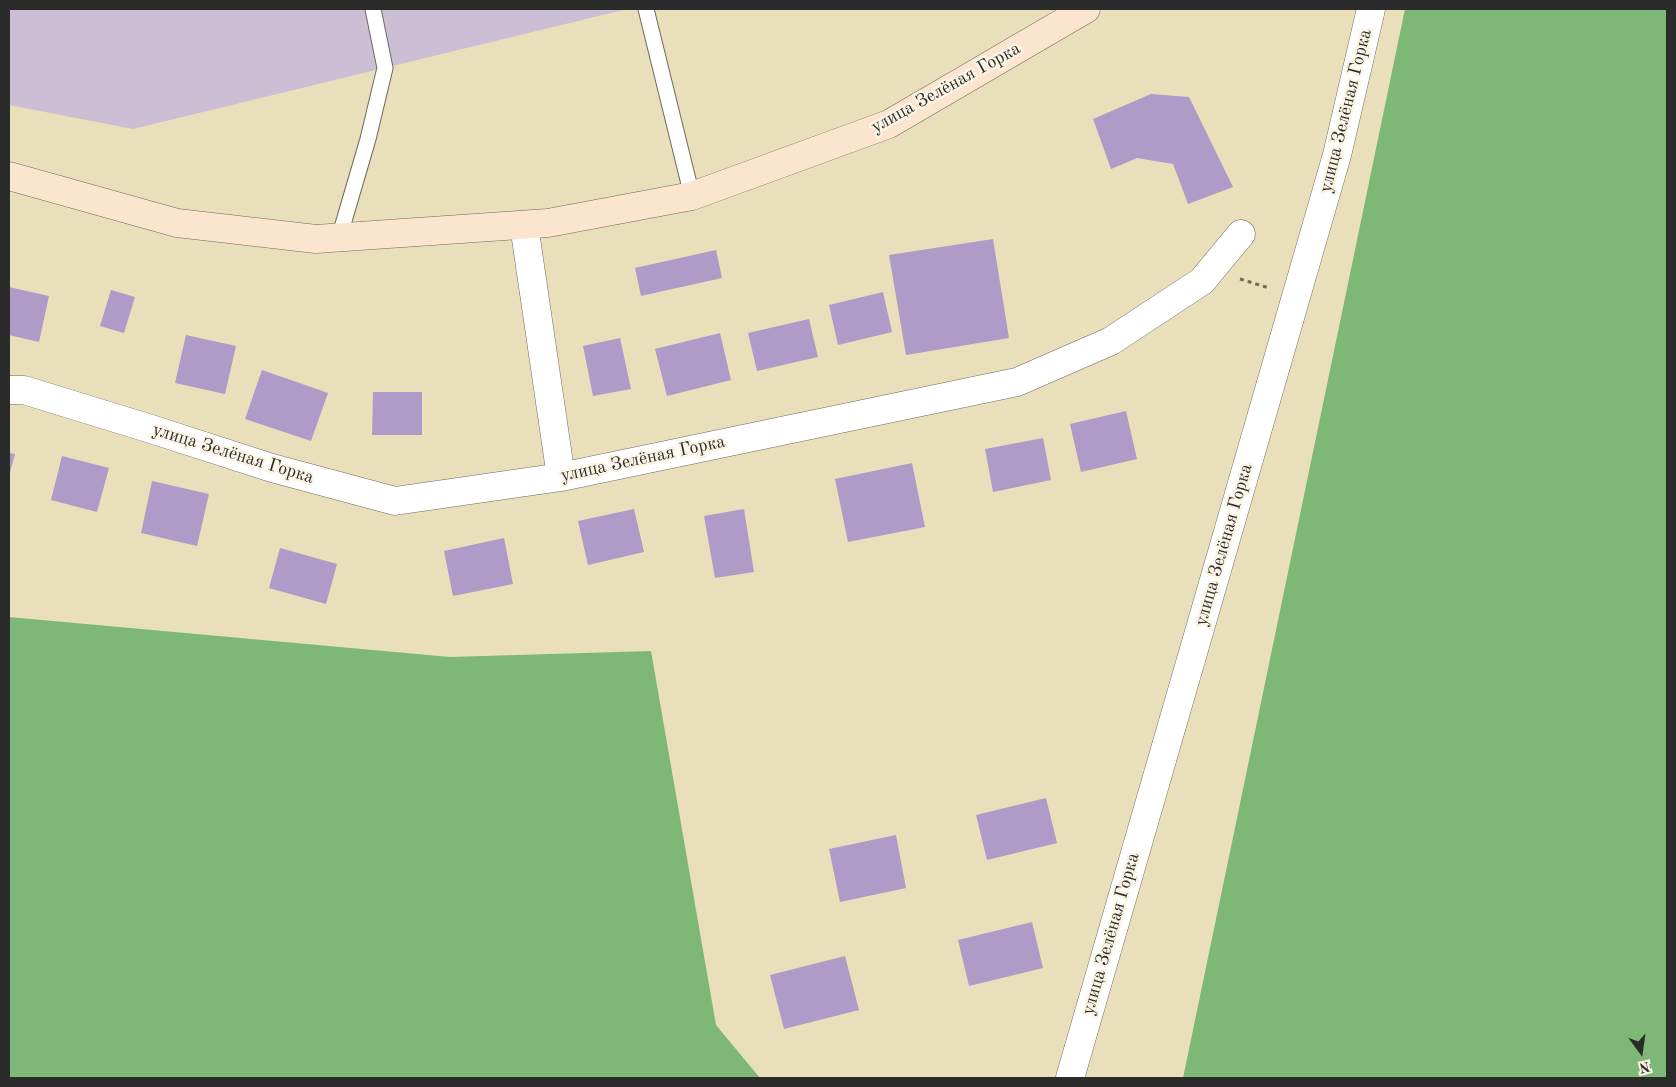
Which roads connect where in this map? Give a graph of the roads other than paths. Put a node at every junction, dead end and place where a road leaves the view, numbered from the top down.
1 (373, 9) edge
2 (646, 9) edge
3 (1086, 9) edge
4 (1371, 9) edge
5 (9, 176) edge
6 (692, 196) junction
7 (524, 225) junction
8 (1241, 234) dead end
9 (339, 238) junction
10 (9, 390) edge
11 (561, 477) junction
12 (1070, 1078) edge

1 - 9 lane
2 - 6 lane
3 - 6 street, улица Зелёная Горка
4 - 12 street, улица Зелёная Горка
5 - 9 street, улица Зелёная Горка
6 - 7 street, улица Зелёная Горка
7 - 9 street, улица Зелёная Горка
7 - 11 street
8 - 11 street, улица Зелёная Горка
10 - 11 street, улица Зелёная Горка

